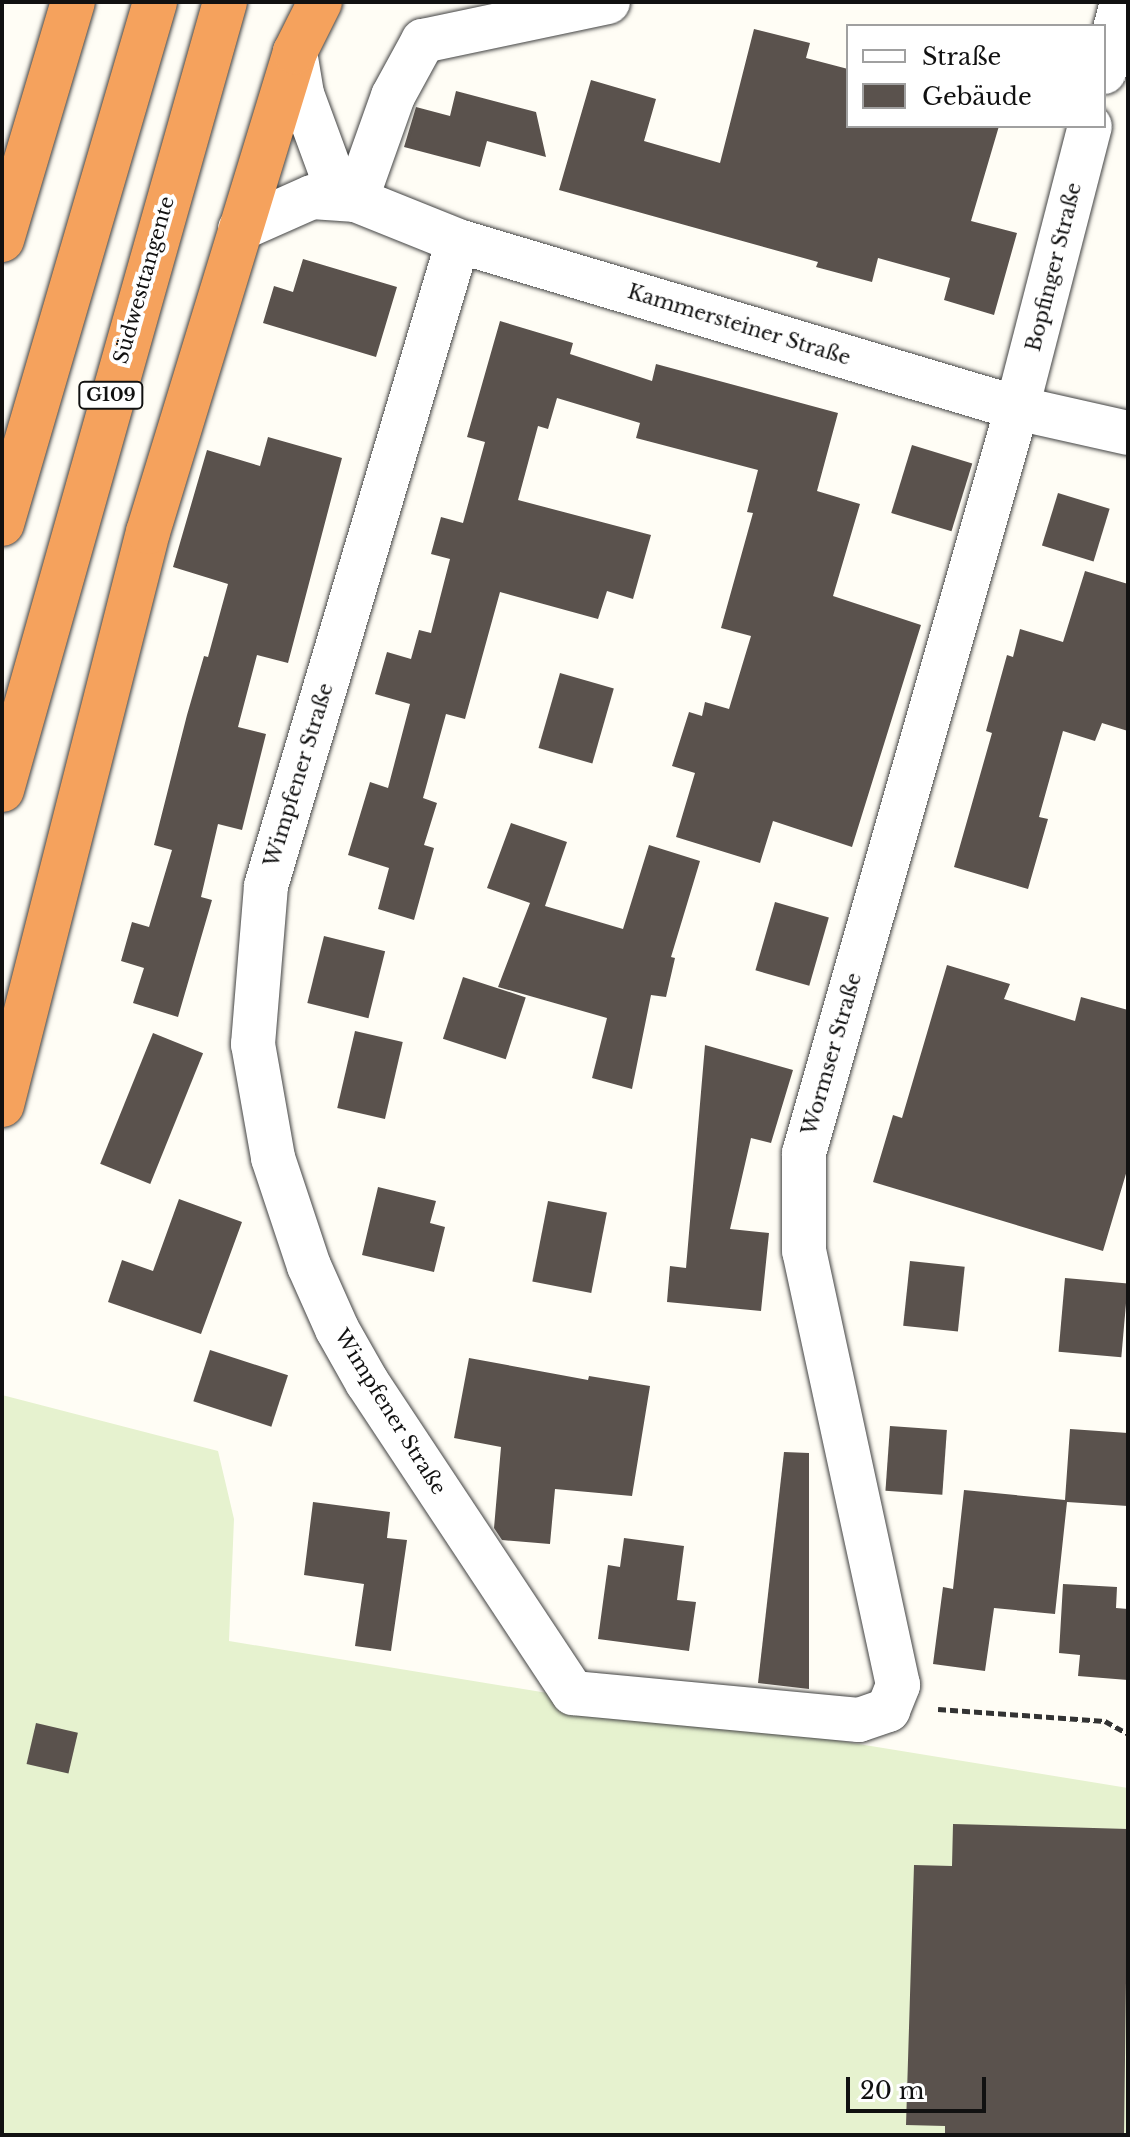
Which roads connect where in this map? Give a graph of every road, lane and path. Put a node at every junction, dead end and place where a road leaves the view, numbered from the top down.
1 (73, 2) edge
2 (155, 2) edge
3 (225, 2) edge
4 (320, 2) edge
5 (608, 2) edge
6 (1122, 2) edge
7 (295, 52) junction
8 (1106, 64) edge
9 (1089, 128) edge
10 (356, 200) junction
11 (240, 229) junction
12 (2, 240) edge
13 (458, 241) junction
14 (1017, 408) junction
15 (1128, 433) edge
16 (2, 524) edge
17 (2, 790) edge
18 (2, 1105) edge
19 (888, 1710) junction
20 (1128, 1734) edge

1 - 12 highway
2 - 16 highway
3 - 17 highway, Südwesttangente / G109
4 - 7 highway
5 - 10 street
6 - 8 street
7 - 10 street, Kammersteiner Straße
7 - 11 highway
9 - 14 street, Bopfinger Straße
10 - 11 street, Kammersteiner Straße
10 - 13 street, Kammersteiner Straße
11 - 18 highway
13 - 14 street, Kammersteiner Straße
13 - 19 street, Wimpfener Straße
14 - 15 street, Kammersteiner Straße
14 - 19 street, Wormser Straße
19 - 20 path

